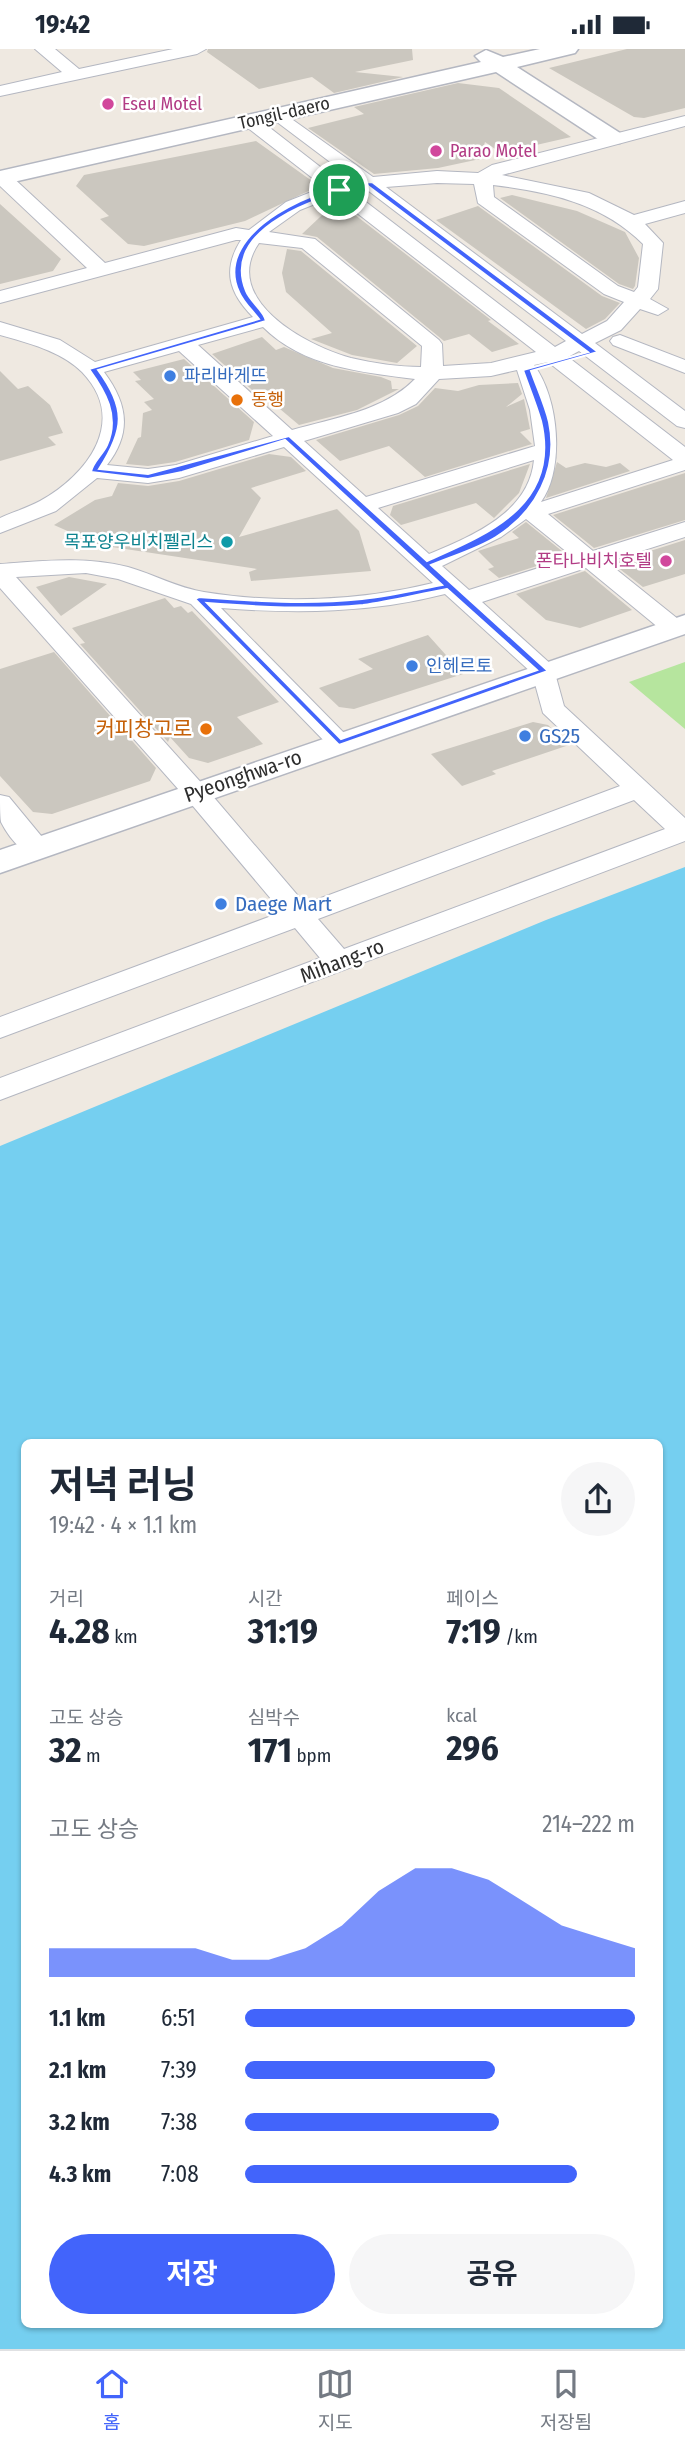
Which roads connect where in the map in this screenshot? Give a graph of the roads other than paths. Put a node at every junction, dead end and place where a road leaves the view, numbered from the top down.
1 (44, 49) edge
2 (197, 49) edge
3 (568, 49) edge
4 (173, 51) edge
5 (490, 54) edge
6 (76, 75) junction
7 (0, 91) edge
8 (279, 115) junction
9 (250, 121) junction
10 (685, 121) edge
11 (612, 138) junction
12 (0, 173) edge
13 (483, 177) junction
14 (369, 183) junction
15 (339, 190) junction
16 (685, 207) edge
17 (631, 222) junction
18 (254, 235) junction
19 (157, 256) junction
20 (102, 271) junction
21 (239, 272) junction
22 (0, 297) edge
23 (658, 309) junction
24 (264, 320) junction
25 (0, 328) edge
26 (620, 341) junction
27 (184, 344) junction
28 (594, 352) junction
29 (562, 363) junction
30 (685, 367) edge
31 (93, 369) junction
32 (527, 370) junction
33 (432, 374) junction
34 (685, 421) edge
35 (286, 437) junction
36 (548, 449) junction
37 (685, 461) edge
38 (94, 471) junction
39 (362, 506) junction
40 (528, 509) junction
41 (0, 526) edge
42 (685, 529) edge
43 (590, 560) junction
44 (426, 564) junction
45 (0, 572) edge
46 (456, 593) junction
47 (199, 599) junction
48 (680, 626) edge
49 (544, 671) junction
50 (339, 742) junction
51 (638, 789) junction
52 (196, 793) junction
53 (0, 803) edge
54 (684, 832) edge
55 (37, 849) junction
56 (0, 862) edge
57 (299, 916) junction
58 (339, 962) junction
59 (0, 1028) edge
60 (0, 1089) edge

1 - 6 street
2 - 4 street
3 - 5 street, Tongil-daero
4 - 6 street
5 - 8 street, Tongil-daero
5 - 11 street
5 - 12 street, Tongil-daero
6 - 7 street
8 - 9 street, Tongil-daero
8 - 14 street
9 - 12 street, Tongil-daero
9 - 15 street
10 - 11 street
11 - 13 street
12 - 20 street
13 - 14 street
13 - 17 street
13 - 23 street
14 - 15 street
14 - 28 street
15 - 18 street
15 - 29 street
16 - 17 street
17 - 23 street
18 - 19 street
18 - 21 street
18 - 33 street
19 - 20 street
19 - 21 street
20 - 22 street
21 - 24 street
23 - 26 street
24 - 27 street
24 - 33 street
25 - 31 street
26 - 28 street
26 - 30 street
27 - 31 street
27 - 35 street
28 - 29 street
28 - 34 street
29 - 32 street
29 - 37 street
31 - 38 street
32 - 33 street
32 - 36 street
33 - 35 street
35 - 38 street
35 - 39 street
36 - 39 street
36 - 40 street
37 - 40 street
38 - 41 street
39 - 44 street
40 - 43 street
40 - 44 street
42 - 43 street
43 - 46 street
43 - 48 street
44 - 46 street
45 - 47 street
45 - 52 street
46 - 47 street
46 - 49 street
47 - 50 street
48 - 49 street, Pyeonghwa-ro
49 - 50 street, Pyeonghwa-ro
49 - 51 street
50 - 52 street, Pyeonghwa-ro
51 - 54 street
51 - 57 street
52 - 55 street, Pyeonghwa-ro
52 - 57 street
53 - 55 street
54 - 58 street, Mihang-ro
55 - 56 street, Pyeonghwa-ro
57 - 58 street
57 - 59 street
58 - 60 street, Mihang-ro

